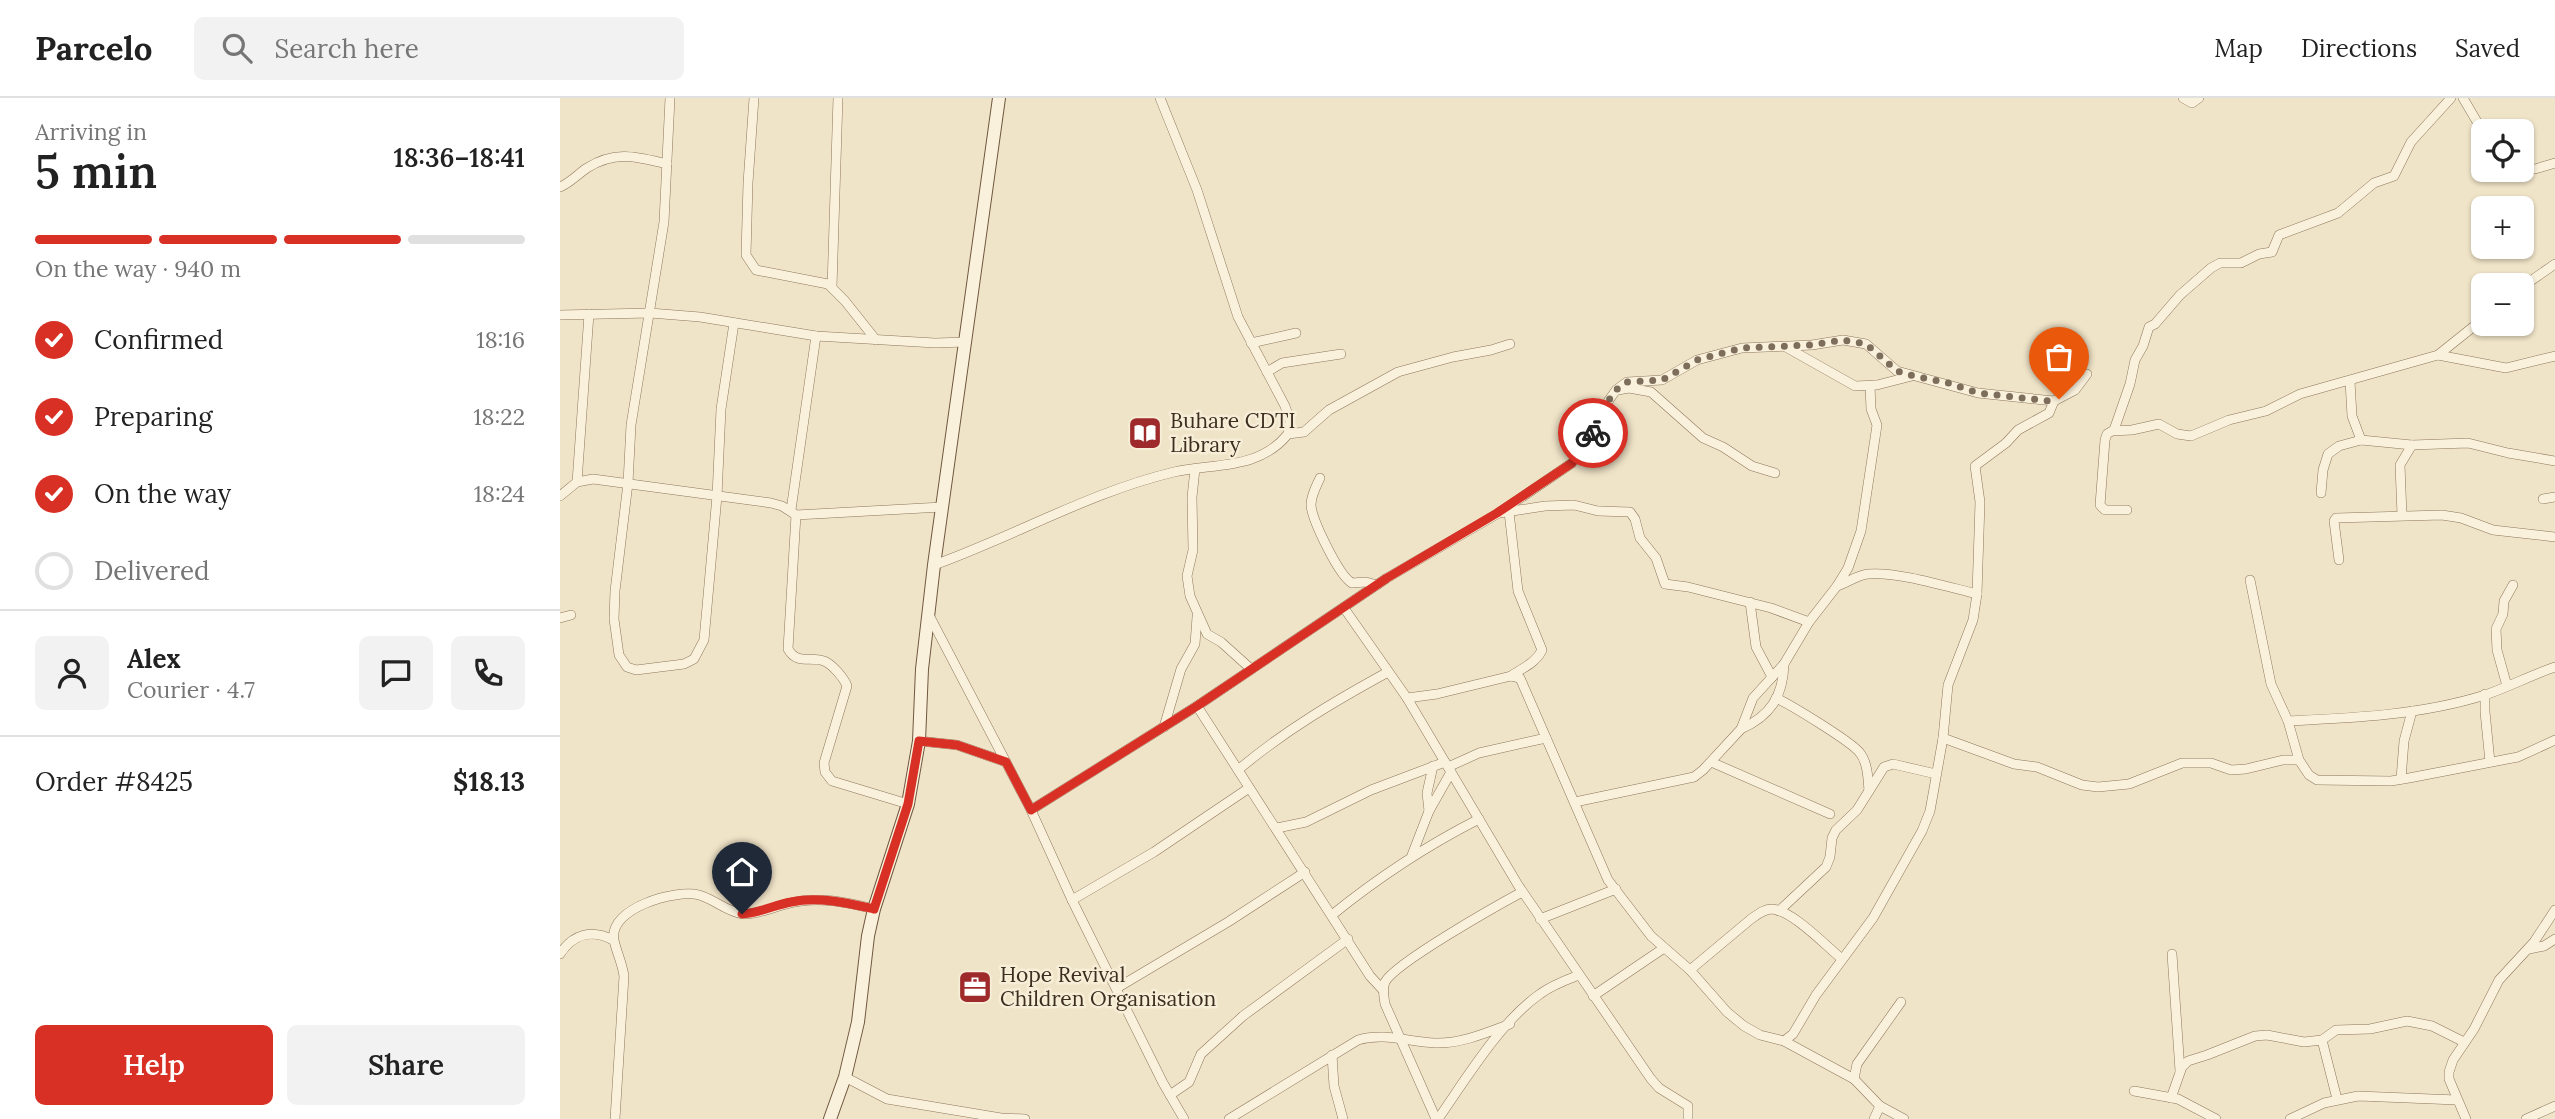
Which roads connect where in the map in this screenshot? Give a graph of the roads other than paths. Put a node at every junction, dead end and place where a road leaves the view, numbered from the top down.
1 (670, 98) edge
2 (754, 98) edge
3 (838, 98) edge
4 (999, 98) edge
5 (1160, 98) edge
6 (2183, 98) edge
7 (2199, 98) edge
8 (2451, 98) edge
9 (2463, 98) edge
10 (2475, 119) edge
11 (2555, 163) edge
12 (667, 164) junction
13 (2534, 169) edge
14 (560, 187) edge
15 (2555, 264) edge
16 (2534, 279) edge
17 (832, 287) junction
18 (650, 313) junction
19 (589, 314) junction
20 (560, 315) edge
21 (734, 323) junction
22 (2471, 329) edge
23 (1296, 333) dead end
24 (816, 336) junction
25 (876, 340) junction
26 (966, 341) junction
27 (1251, 343) junction
28 (1510, 344) dead end
29 (1784, 346) junction
30 (1341, 354) dead end
31 (2438, 355) junction
32 (2555, 356) edge
33 (1267, 372) junction
34 (2087, 374) dead end
35 (1914, 376) junction
36 (2350, 381) junction
37 (1870, 386) junction
38 (1616, 390) junction
39 (2054, 401) junction
40 (2114, 430) junction
41 (1288, 434) junction
42 (2361, 440) junction
43 (2412, 444) junction
44 (2555, 461) edge
45 (1195, 469) junction
46 (1775, 473) dead end
47 (1320, 478) dead end
48 (577, 482) junction
49 (628, 483) junction
50 (2321, 493) dead end
51 (560, 496) edge
52 (717, 496) junction
53 (2555, 497) edge
54 (2543, 499) dead end
55 (942, 507) junction
56 (2127, 510) dead end
57 (1509, 512) junction
58 (793, 513) junction
59 (1497, 513) junction
60 (2402, 515) junction
61 (2555, 537) edge
62 (2339, 560) dead end
63 (934, 565) junction
64 (2250, 580) dead end
65 (1377, 585) junction
66 (2513, 585) dead end
67 (1837, 586) junction
68 (1977, 594) junction
69 (1750, 602) junction
70 (1345, 608) junction
71 (571, 615) dead end
72 (1198, 615) junction
73 (930, 617) junction
74 (560, 618) edge
75 (1808, 622) junction
76 (1784, 664) junction
77 (2555, 667) edge
78 (1251, 669) junction
79 (1388, 672) junction
80 (1511, 676) junction
81 (1772, 677) junction
82 (2507, 686) junction
83 (2485, 694) junction
84 (1407, 698) junction
85 (1776, 698) junction
86 (1197, 706) junction
87 (2412, 711) junction
88 (2288, 721) junction
89 (1164, 727) junction
90 (1741, 729) junction
91 (1546, 738) junction
92 (1943, 738) junction
93 (2555, 740) edge
94 (919, 741) junction
95 (2299, 760) junction
96 (1006, 762) junction
97 (1711, 762) junction
98 (2490, 762) junction
99 (1433, 766) junction
100 (1448, 767) junction
101 (1238, 771) junction
102 (1936, 774) junction
103 (2400, 779) junction
104 (1250, 788) junction
105 (1869, 792) junction
106 (1575, 802) junction
107 (908, 804) junction
108 (1031, 810) junction
109 (1429, 811) junction
110 (1830, 814) dead end
111 (1479, 819) junction
112 (1276, 828) junction
113 (1412, 855) junction
114 (1305, 872) junction
115 (1616, 890) junction
116 (1522, 892) junction
117 (1072, 900) junction
118 (874, 909) junction
119 (2555, 910) edge
120 (1779, 911) junction
121 (1332, 915) junction
122 (1541, 919) junction
123 (2555, 939) edge
124 (614, 940) junction
125 (1348, 940) junction
126 (1664, 948) junction
127 (562, 949) edge
128 (2528, 949) junction
129 (2172, 954) dead end
130 (1842, 959) junction
131 (1690, 970) junction
132 (1579, 975) junction
133 (1117, 988) junction
134 (1383, 990) junction
135 (1593, 996) junction
136 (1900, 1002) dead end
137 (1510, 1024) junction
138 (1399, 1039) junction
139 (2322, 1040) junction
140 (1784, 1041) junction
141 (2464, 1042) junction
142 (1332, 1055) junction
143 (2180, 1071) junction
144 (845, 1077) junction
145 (1854, 1079) junction
146 (2134, 1091) dead end
147 (1170, 1095) junction
148 (2172, 1098) junction
149 (2337, 1099) junction
150 (2457, 1100) junction
151 (1880, 1106) junction
152 (2555, 1106) edge
153 (615, 1119) edge
154 (830, 1119) edge
155 (1025, 1119) edge
156 (1184, 1119) edge
157 (1229, 1119) edge
158 (1343, 1119) edge
159 (1437, 1119) edge
160 (1688, 1119) edge
161 (1874, 1119) edge
162 (1904, 1119) edge
163 (2216, 1119) edge
164 (2290, 1119) edge
165 (2466, 1119) edge
166 (2526, 1119) edge

1 - 12 street
2 - 17 street
3 - 17 street
4 - 26 main road
5 - 27 street
6 - 7 street
8 - 40 street
9 - 10 street
11 - 13 street
12 - 14 street
12 - 18 street
15 - 16 street
17 - 25 street
18 - 19 street
18 - 21 street
18 - 49 street
19 - 20 street
19 - 48 street
21 - 24 street
21 - 52 street
22 - 31 street
23 - 27 street
24 - 25 street
24 - 58 street
25 - 26 street
26 - 55 main road
27 - 33 street
28 - 41 street
29 - 35 street
29 - 37 street
29 - 38 street
30 - 33 street
31 - 32 street
31 - 36 street
33 - 41 street
34 - 39 street
35 - 37 street
35 - 39 street
36 - 40 street
36 - 42 street
37 - 67 street
38 - 46 street
38 - 59 street
39 - 68 street
40 - 56 street
41 - 45 street
42 - 43 street
42 - 50 street
43 - 44 street
43 - 60 street
45 - 63 street
45 - 72 street
47 - 65 street
48 - 49 street
48 - 51 street
49 - 52 street
49 - 52 street
52 - 58 street
53 - 54 street
55 - 58 street
55 - 63 main road
57 - 59 street
57 - 69 street
57 - 80 street
58 - 107 street
59 - 65 street
60 - 61 street
60 - 62 street
63 - 73 main road
64 - 88 street
65 - 70 street
66 - 82 street
67 - 68 street
67 - 75 street
68 - 92 street
69 - 75 street
69 - 81 street
70 - 78 street
70 - 79 street
71 - 74 street
72 - 78 street
72 - 89 street
73 - 94 main road
73 - 96 street
75 - 76 street
76 - 81 street
76 - 85 street
77 - 82 street
78 - 86 street
79 - 84 street
79 - 101 street
80 - 84 street
80 - 91 street
81 - 90 street
82 - 83 street
83 - 87 street
83 - 98 street
84 - 100 street
85 - 90 street
85 - 105 street
86 - 89 street
86 - 101 street
87 - 88 street
87 - 103 street
88 - 95 street
89 - 108 street
90 - 97 street
91 - 100 street
91 - 106 street
92 - 95 street
92 - 102 street
93 - 98 street
94 - 96 street
94 - 107 main road
95 - 103 street
96 - 108 street
97 - 106 street
97 - 110 street
98 - 103 street
99 - 100 street
99 - 109 street
99 - 112 street
100 - 109 street
100 - 111 street
101 - 104 street
102 - 105 street
102 - 130 street
104 - 112 street
104 - 117 street
105 - 120 street
106 - 115 street
107 - 118 main road
108 - 117 street
109 - 113 street
111 - 113 street
111 - 116 street
112 - 114 street
113 - 121 street
114 - 121 street
114 - 133 street
115 - 122 street
115 - 126 street
116 - 122 street
116 - 134 street
117 - 133 street
118 - 124 street
118 - 144 main road
119 - 128 street
120 - 130 street
120 - 131 street
121 - 125 street
122 - 132 street
123 - 128 street
124 - 127 street
124 - 153 street
125 - 134 street
125 - 147 street
126 - 131 street
126 - 135 street
128 - 141 street
129 - 143 street
130 - 140 street
131 - 140 street
132 - 135 street
132 - 137 street
133 - 147 street
134 - 138 street
135 - 160 street
136 - 145 street
137 - 138 street
137 - 159 street
138 - 142 street
138 - 159 street
139 - 141 street
139 - 143 street
139 - 149 street
140 - 145 street
141 - 150 street
142 - 157 street
142 - 158 street
143 - 148 street
144 - 154 main road
144 - 155 street
145 - 151 street
146 - 148 street
147 - 156 street
148 - 163 street
149 - 150 street
149 - 164 street
150 - 165 street
151 - 161 street
151 - 162 street
152 - 166 street

